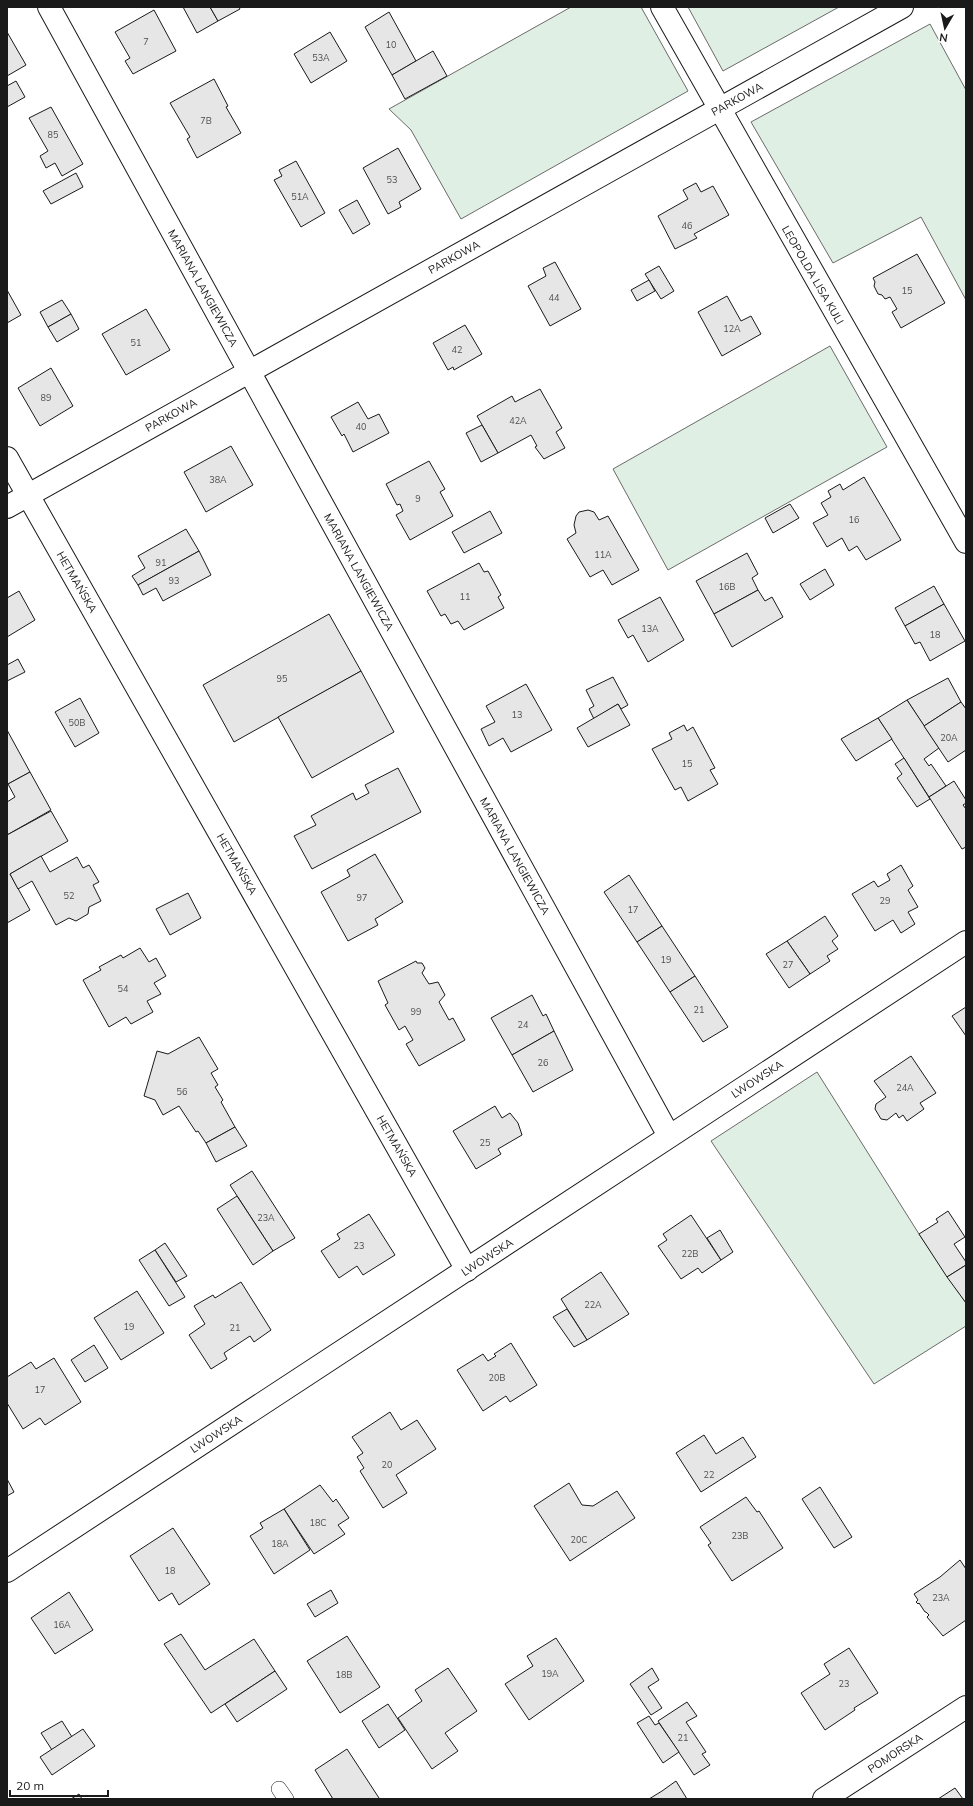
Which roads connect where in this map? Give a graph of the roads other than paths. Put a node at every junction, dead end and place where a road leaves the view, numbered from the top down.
1 (49, 7) edge
2 (662, 7) edge
3 (902, 7) edge
4 (719, 109) junction
5 (248, 371) junction
6 (7, 458) edge
7 (28, 496) junction
8 (7, 507) edge
9 (966, 542) edge
10 (966, 942) edge
11 (669, 1136) junction
12 (467, 1270) junction
13 (7, 1571) edge
14 (966, 1707) edge
15 (824, 1799) edge

1 - 5 street, MARIANA LANGIEWICZA
2 - 4 street, LEOPOLDA LISA KULI
3 - 4 street, PARKOWA
4 - 5 street, PARKOWA
4 - 9 street, LEOPOLDA LISA KULI
5 - 7 street, PARKOWA
5 - 11 street, MARIANA LANGIEWICZA
6 - 7 street, HETMAŃSKA
7 - 8 street, PARKOWA
7 - 12 street, HETMAŃSKA
10 - 11 street, LWOWSKA
11 - 12 street, LWOWSKA
12 - 13 street, LWOWSKA
14 - 15 street, POMORSKA

